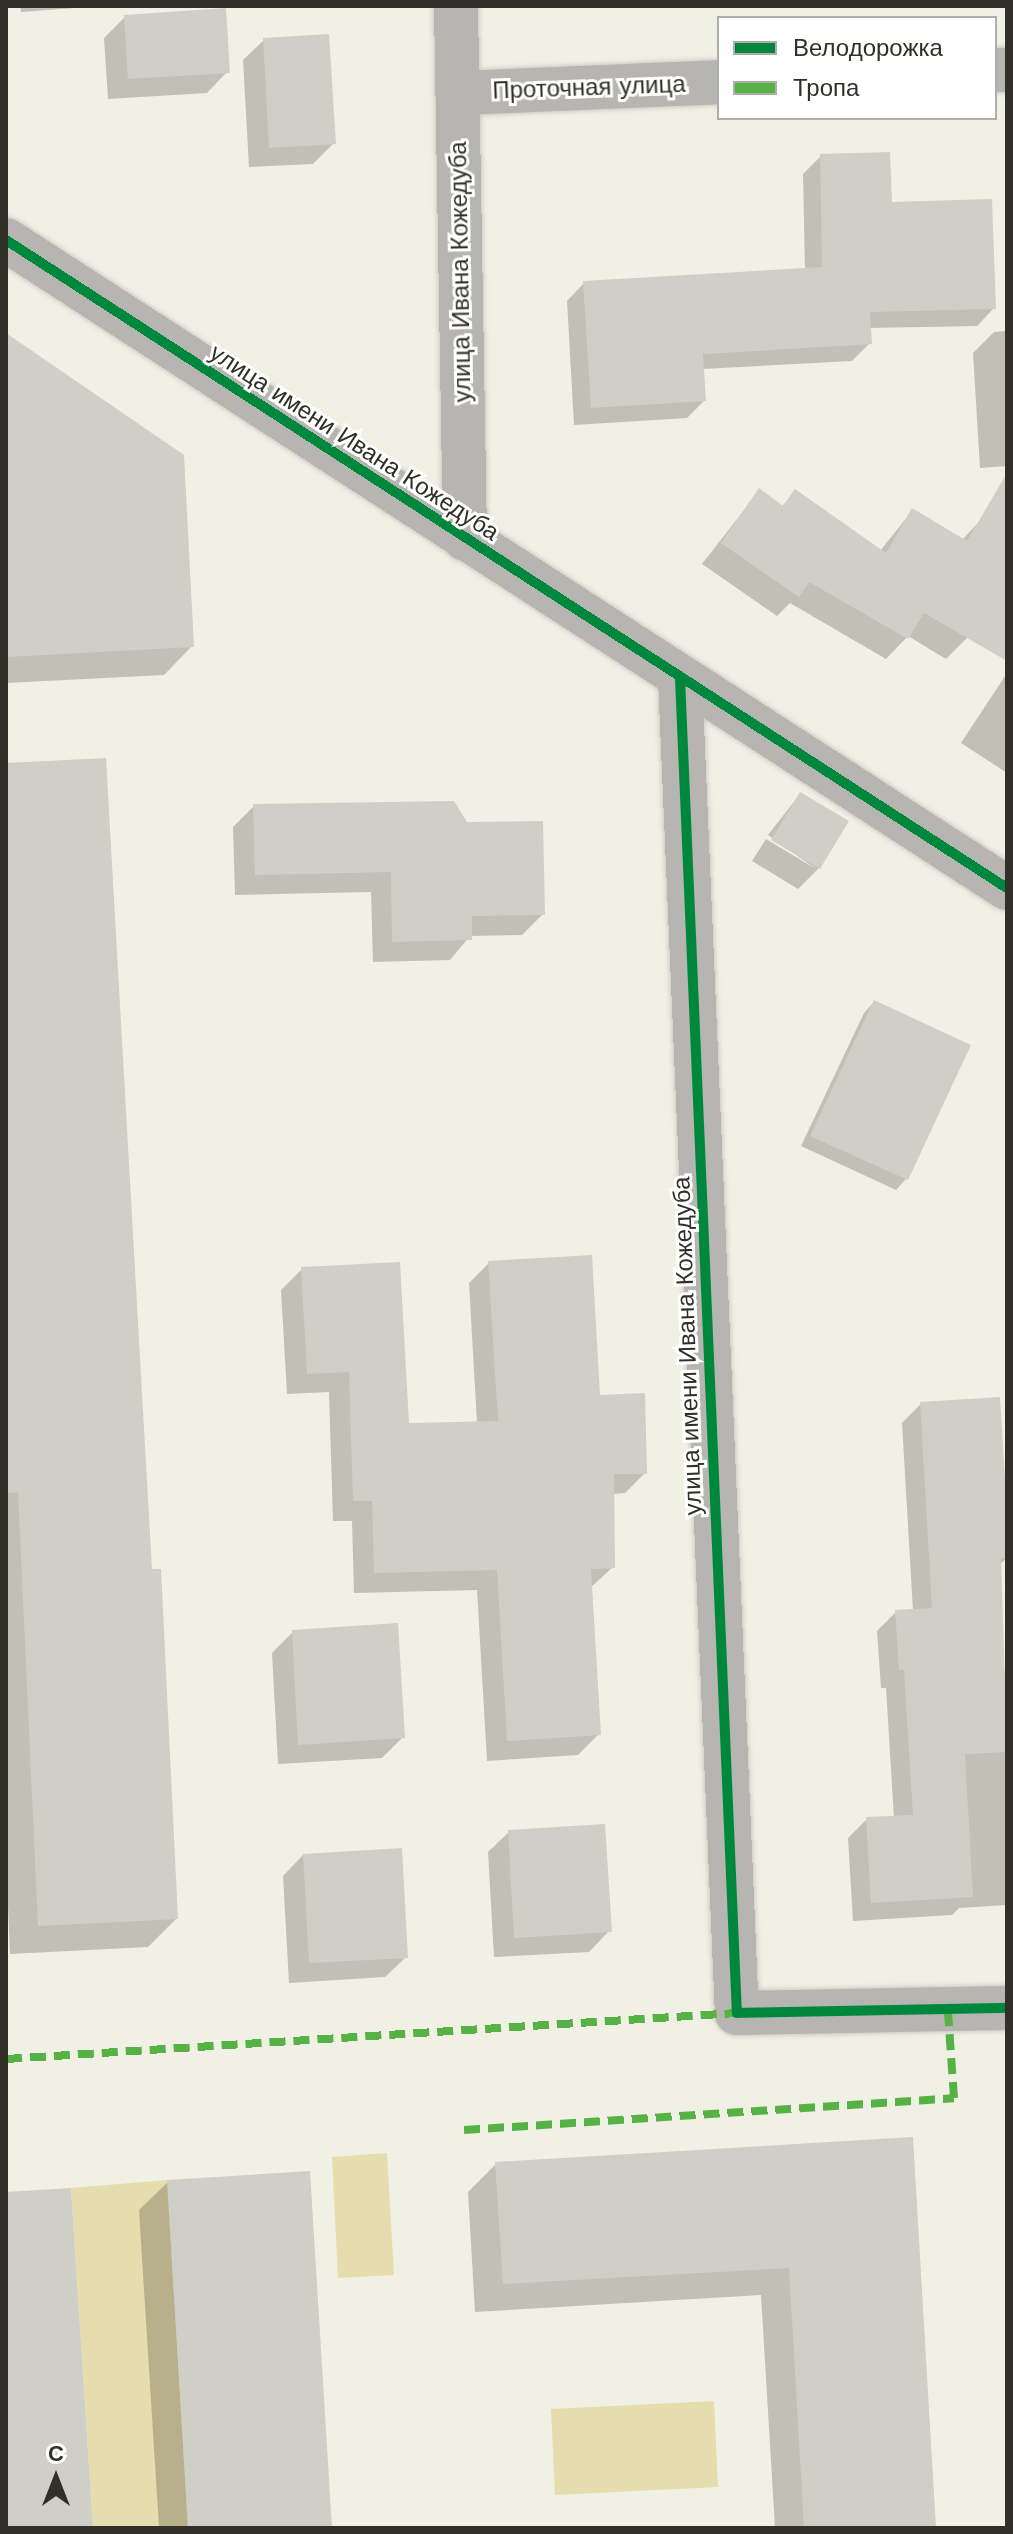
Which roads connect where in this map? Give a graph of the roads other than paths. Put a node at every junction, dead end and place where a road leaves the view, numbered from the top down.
1 (456, 6) edge
2 (717, 82) edge
3 (459, 93) junction
4 (6, 240) edge
5 (465, 539) junction
6 (680, 678) junction
7 (1007, 888) edge
8 (1007, 2008) edge

1 - 3 street, улица Ивана Кожедуба
2 - 3 street, Проточная улица
3 - 5 street, улица Ивана Кожедуба
4 - 5 street, улица имени Ивана Кожедуба
5 - 6 street, улица имени Ивана Кожедуба
6 - 7 street, улица имени Ивана Кожедуба
6 - 8 street, улица имени Ивана Кожедуба

